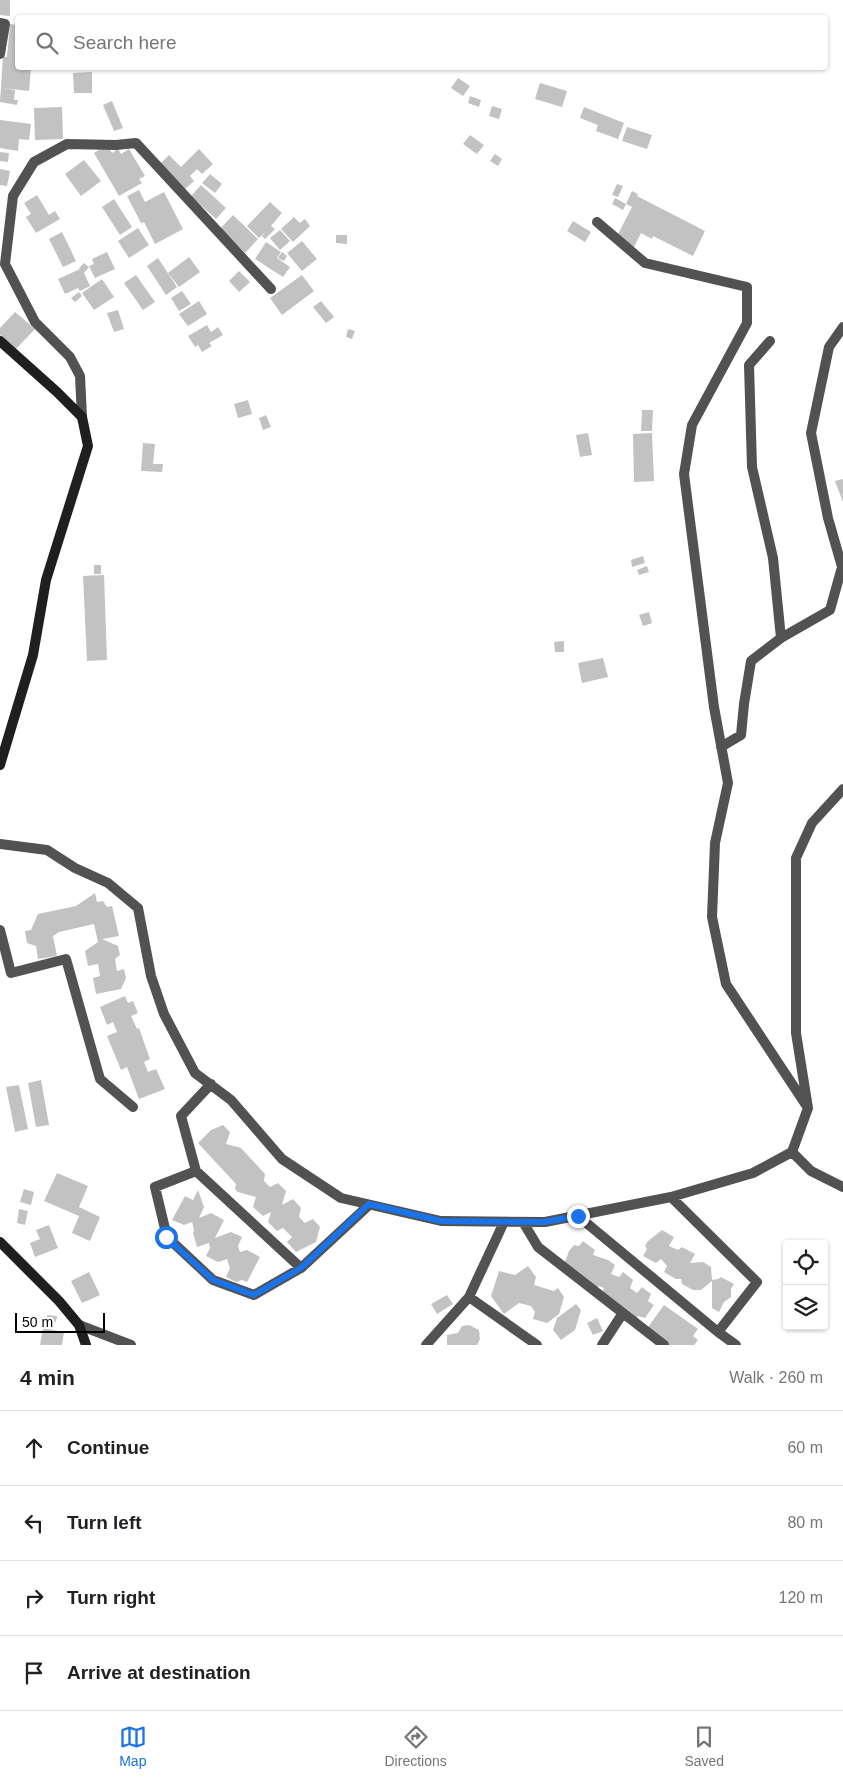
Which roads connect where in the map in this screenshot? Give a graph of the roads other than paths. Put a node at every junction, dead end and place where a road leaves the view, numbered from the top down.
1 (0, 23) edge
2 (0, 54) edge
3 (596, 222) dead end
4 (3, 263) edge
5 (271, 289) dead end
6 (843, 327) edge
7 (0, 341) edge
8 (770, 341) dead end
9 (0, 348) edge
10 (14, 353) junction
11 (82, 418) junction
12 (781, 638) junction
13 (721, 748) junction
14 (0, 765) edge
15 (843, 790) edge
16 (0, 844) edge
17 (0, 930) edge
18 (211, 1084) junction
19 (132, 1107) dead end
20 (808, 1108) junction
21 (792, 1152) junction
22 (196, 1170) junction
23 (843, 1186) edge
24 (671, 1197) junction
25 (369, 1204) junction
26 (578, 1216) junction
27 (504, 1222) junction
28 (523, 1222) junction
29 (0, 1242) edge
30 (301, 1268) junction
31 (469, 1297) junction
32 (623, 1313) junction
33 (79, 1325) junction
34 (718, 1332) junction
35 (105, 1340) edge
36 (86, 1345) edge
37 (131, 1345) edge
38 (426, 1345) edge
39 (537, 1345) edge
40 (602, 1345) edge
41 (664, 1345) edge
42 (736, 1345) edge

1 - 2 street
3 - 13 street
4 - 5 street
4 - 11 street
6 - 12 street
7 - 10 main road
8 - 12 street
9 - 10 street
10 - 11 main road
11 - 14 main road
12 - 13 street
13 - 20 street
15 - 20 street
16 - 18 street
17 - 19 street
18 - 22 street
18 - 25 street
20 - 21 street
21 - 23 street
21 - 24 street
22 - 30 street
22 - 30 street
24 - 26 street
24 - 34 street
25 - 27 street
25 - 30 street
26 - 28 street
26 - 34 street
27 - 28 street
27 - 31 street
28 - 32 street
29 - 33 main road
31 - 38 street
31 - 39 street
32 - 40 street
32 - 41 street
33 - 35 street
33 - 36 main road
34 - 42 street
35 - 37 street

